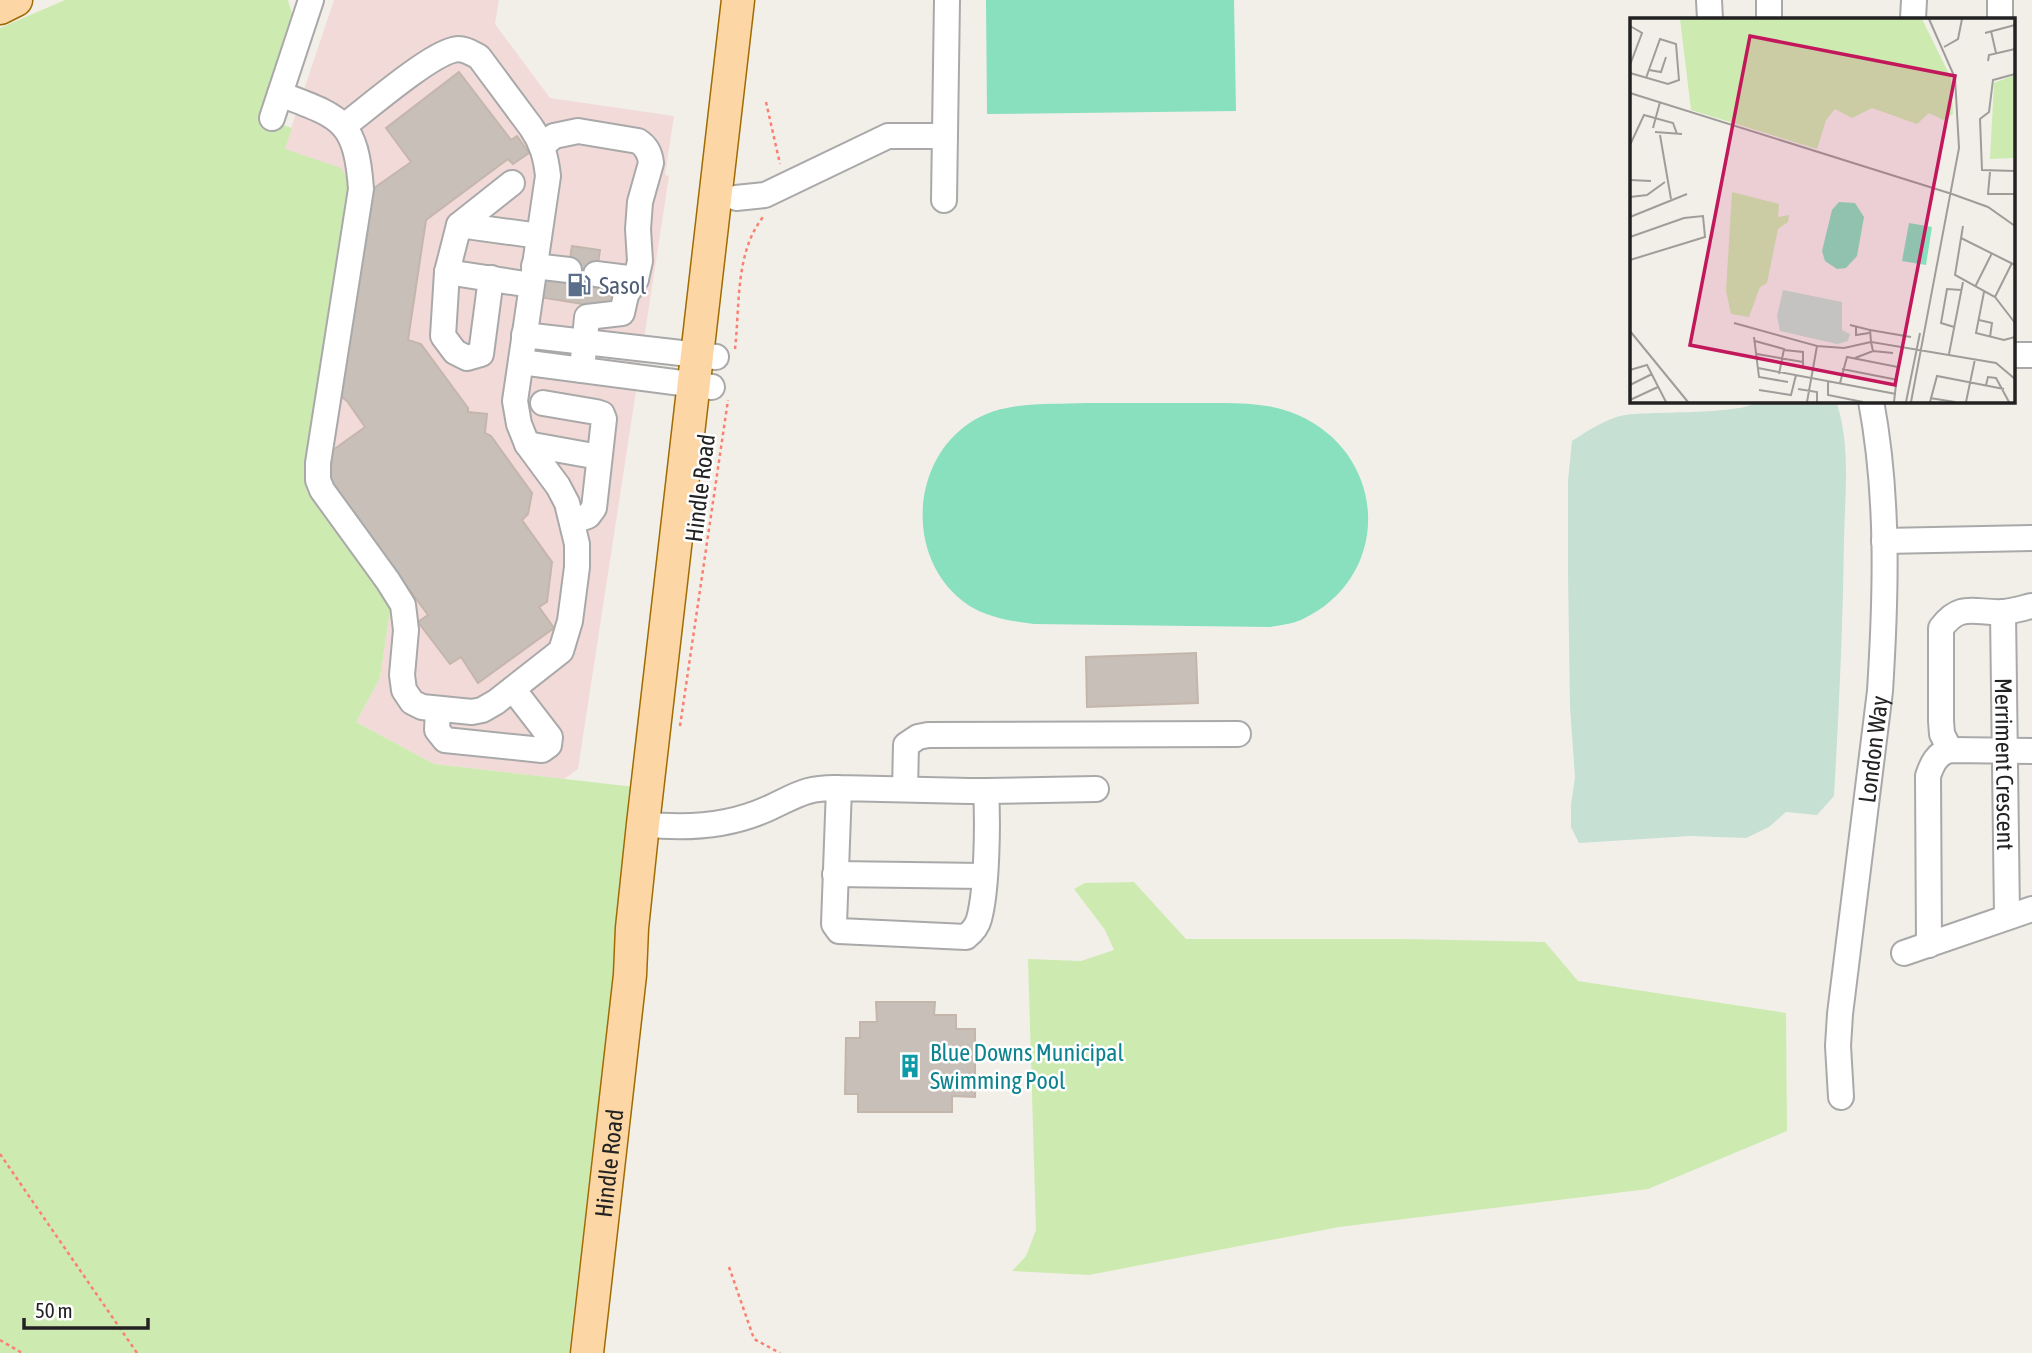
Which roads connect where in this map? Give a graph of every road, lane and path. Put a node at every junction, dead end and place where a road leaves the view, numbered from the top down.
1 (16, 0) edge
2 (311, 0) edge
3 (738, 0) edge
4 (759, 0) edge
5 (947, 0) edge
6 (1709, 0) edge
7 (1769, 0) edge
8 (1914, 0) edge
9 (2000, 0) edge
10 (0, 8) edge
11 (1710, 18) edge
12 (1769, 18) edge
13 (1913, 18) edge
14 (2000, 18) edge
15 (765, 102) dead end
16 (344, 126) junction
17 (945, 136) junction
18 (542, 146) junction
19 (512, 183) dead end
20 (780, 188) junction
21 (736, 198) junction
22 (944, 200) dead end
23 (459, 225) junction
24 (539, 236) junction
25 (569, 270) dead end
26 (447, 272) junction
27 (596, 274) dead end
28 (533, 275) junction
29 (491, 278) junction
30 (636, 279) junction
31 (524, 335) junction
32 (583, 343) junction
33 (2014, 355) edge
34 (2032, 355) edge
35 (521, 362) junction
36 (582, 370) junction
37 (713, 374) junction
38 (1871, 402) edge
39 (543, 403) dead end
40 (527, 444) junction
41 (599, 457) junction
42 (573, 521) junction
43 (2032, 538) edge
44 (1884, 541) junction
45 (2032, 606) edge
46 (2003, 612) junction
47 (513, 689) junction
48 (438, 709) junction
49 (1238, 734) dead end
50 (678, 737) dead end
51 (1946, 751) junction
52 (2032, 751) edge
53 (2006, 752) junction
54 (839, 788) junction
55 (905, 789) junction
56 (1096, 789) dead end
57 (986, 791) junction
58 (649, 824) junction
59 (835, 874) junction
60 (984, 876) junction
61 (2032, 909) edge
62 (2007, 916) junction
63 (1929, 945) junction
64 (1904, 953) dead end
65 (1841, 1097) dead end
66 (0, 1154) edge
67 (729, 1267) dead end
68 (0, 1340) edge
69 (22, 1353) edge
70 (137, 1353) edge
71 (587, 1353) edge
72 (780, 1353) edge

1 - 10 main road
2 - 16 street
3 - 37 main road, Hindle Road
4 - 21 main road, Hindle Road
5 - 17 street
6 - 11 street
7 - 12 street
8 - 13 street
9 - 14 street
15 - 20 path
16 - 18 street
16 - 48 street
17 - 20 street
17 - 22 street
18 - 24 street
18 - 30 street
19 - 23 street
20 - 21 street
20 - 37 path
21 - 37 main road, Hindle Road
23 - 24 street
23 - 26 street
24 - 28 street
25 - 28 street
26 - 29 street
26 - 29 street
27 - 30 street
28 - 29 street
28 - 31 street
30 - 32 street
31 - 32 street
31 - 35 street
32 - 36 street
32 - 37 street
33 - 34 street
35 - 36 street
35 - 40 street
36 - 37 street
37 - 50 path
37 - 58 main road, Hindle Road
38 - 44 street, London Way
39 - 41 street
40 - 41 street
40 - 42 street
41 - 42 street
42 - 47 street
43 - 44 street
44 - 65 street, London Way
45 - 46 street
46 - 51 street
46 - 53 street, Merriment Crescent
47 - 48 street
47 - 48 street
49 - 55 street
51 - 53 street
51 - 63 street
52 - 53 street
53 - 62 street, Merriment Crescent
54 - 55 street
54 - 58 street
54 - 59 street
55 - 57 street
56 - 57 street
57 - 60 street
58 - 71 main road, Hindle Road
59 - 60 street
59 - 60 street
61 - 62 street
62 - 63 street
63 - 64 street
66 - 70 path
67 - 72 path
68 - 69 path

